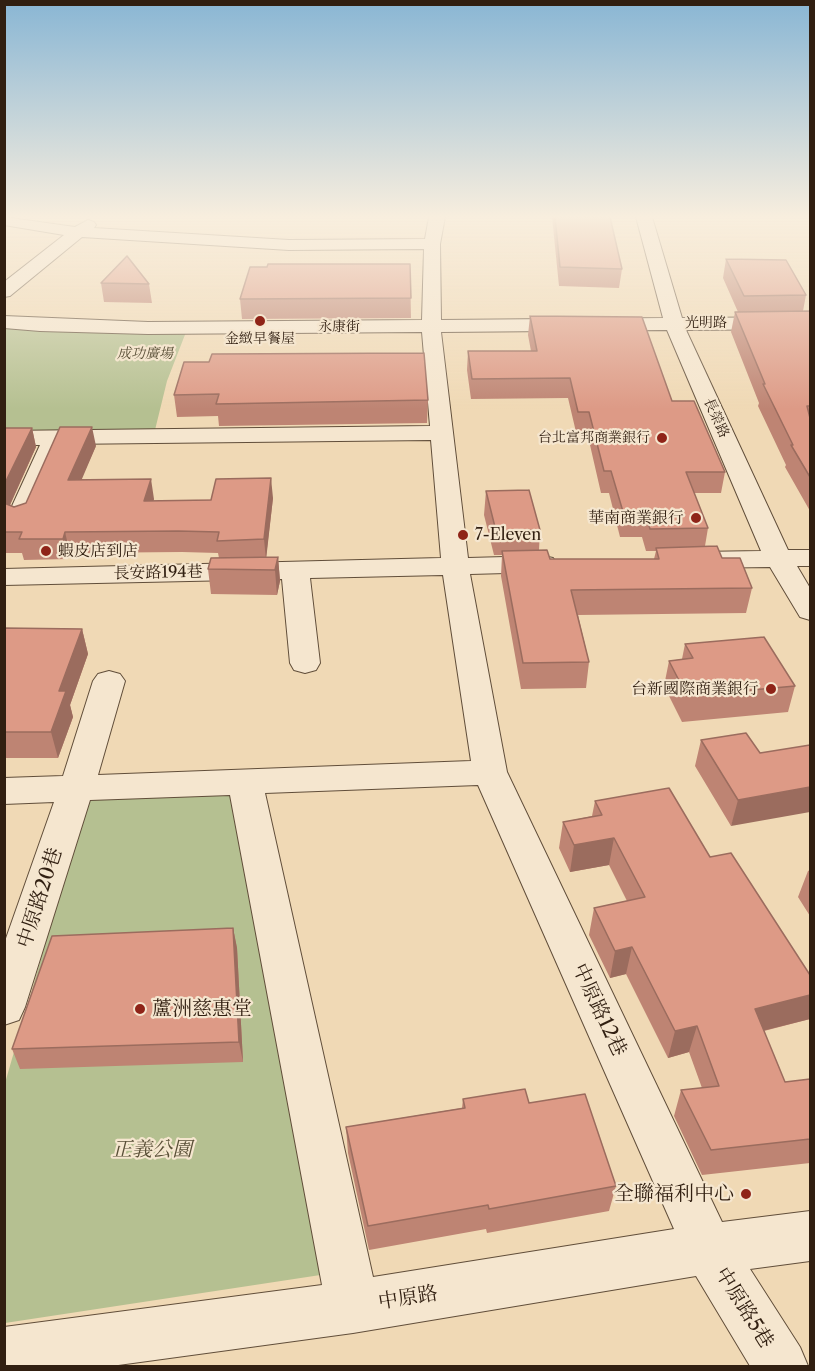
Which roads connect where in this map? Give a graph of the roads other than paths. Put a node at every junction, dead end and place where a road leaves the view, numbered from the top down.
1 (17, 281) edge
2 (432, 281) edge
3 (662, 281) edge
4 (4, 292) edge
5 (4, 322) edge
6 (810, 323) edge
7 (674, 324) junction
8 (431, 327) junction
9 (442, 434) junction
10 (55, 437) junction
11 (4, 438) edge
12 (20, 517) edge
13 (778, 558) junction
14 (810, 558) edge
15 (671, 561) edge
16 (563, 563) edge
17 (455, 566) junction
18 (295, 570) junction
19 (4, 577) edge
20 (810, 611) edge
21 (305, 663) dead end
22 (109, 681) dead end
23 (490, 772) junction
24 (245, 782) junction
25 (76, 789) junction
26 (4, 791) edge
27 (4, 1008) edge
28 (810, 1236) edge
29 (708, 1249) junction
30 (352, 1306) junction
31 (4, 1354) edge
32 (781, 1366) edge

1 - 4 street
2 - 8 street, 中原路12巷
3 - 7 street, 長榮路
5 - 8 street, 永康街
6 - 7 street, 光明路
7 - 8 street, 永康街
7 - 13 street, 長榮路
8 - 9 street, 中原路12巷
9 - 10 street
9 - 17 street, 中原路12巷
10 - 11 street
10 - 12 street
13 - 14 street
13 - 15 street
13 - 20 street, 長榮路
16 - 17 street, 長安路194巷
17 - 18 street, 長安路194巷
17 - 23 street, 中原路12巷
18 - 19 street, 長安路194巷
18 - 21 street
22 - 25 street, 中原路20巷
23 - 24 street
23 - 29 street, 中原路12巷
24 - 25 street
24 - 30 street
25 - 26 street
25 - 27 street, 中原路20巷
28 - 29 street, 中原路
29 - 30 street, 中原路
29 - 32 street, 中原路5巷
30 - 31 street, 中原路

